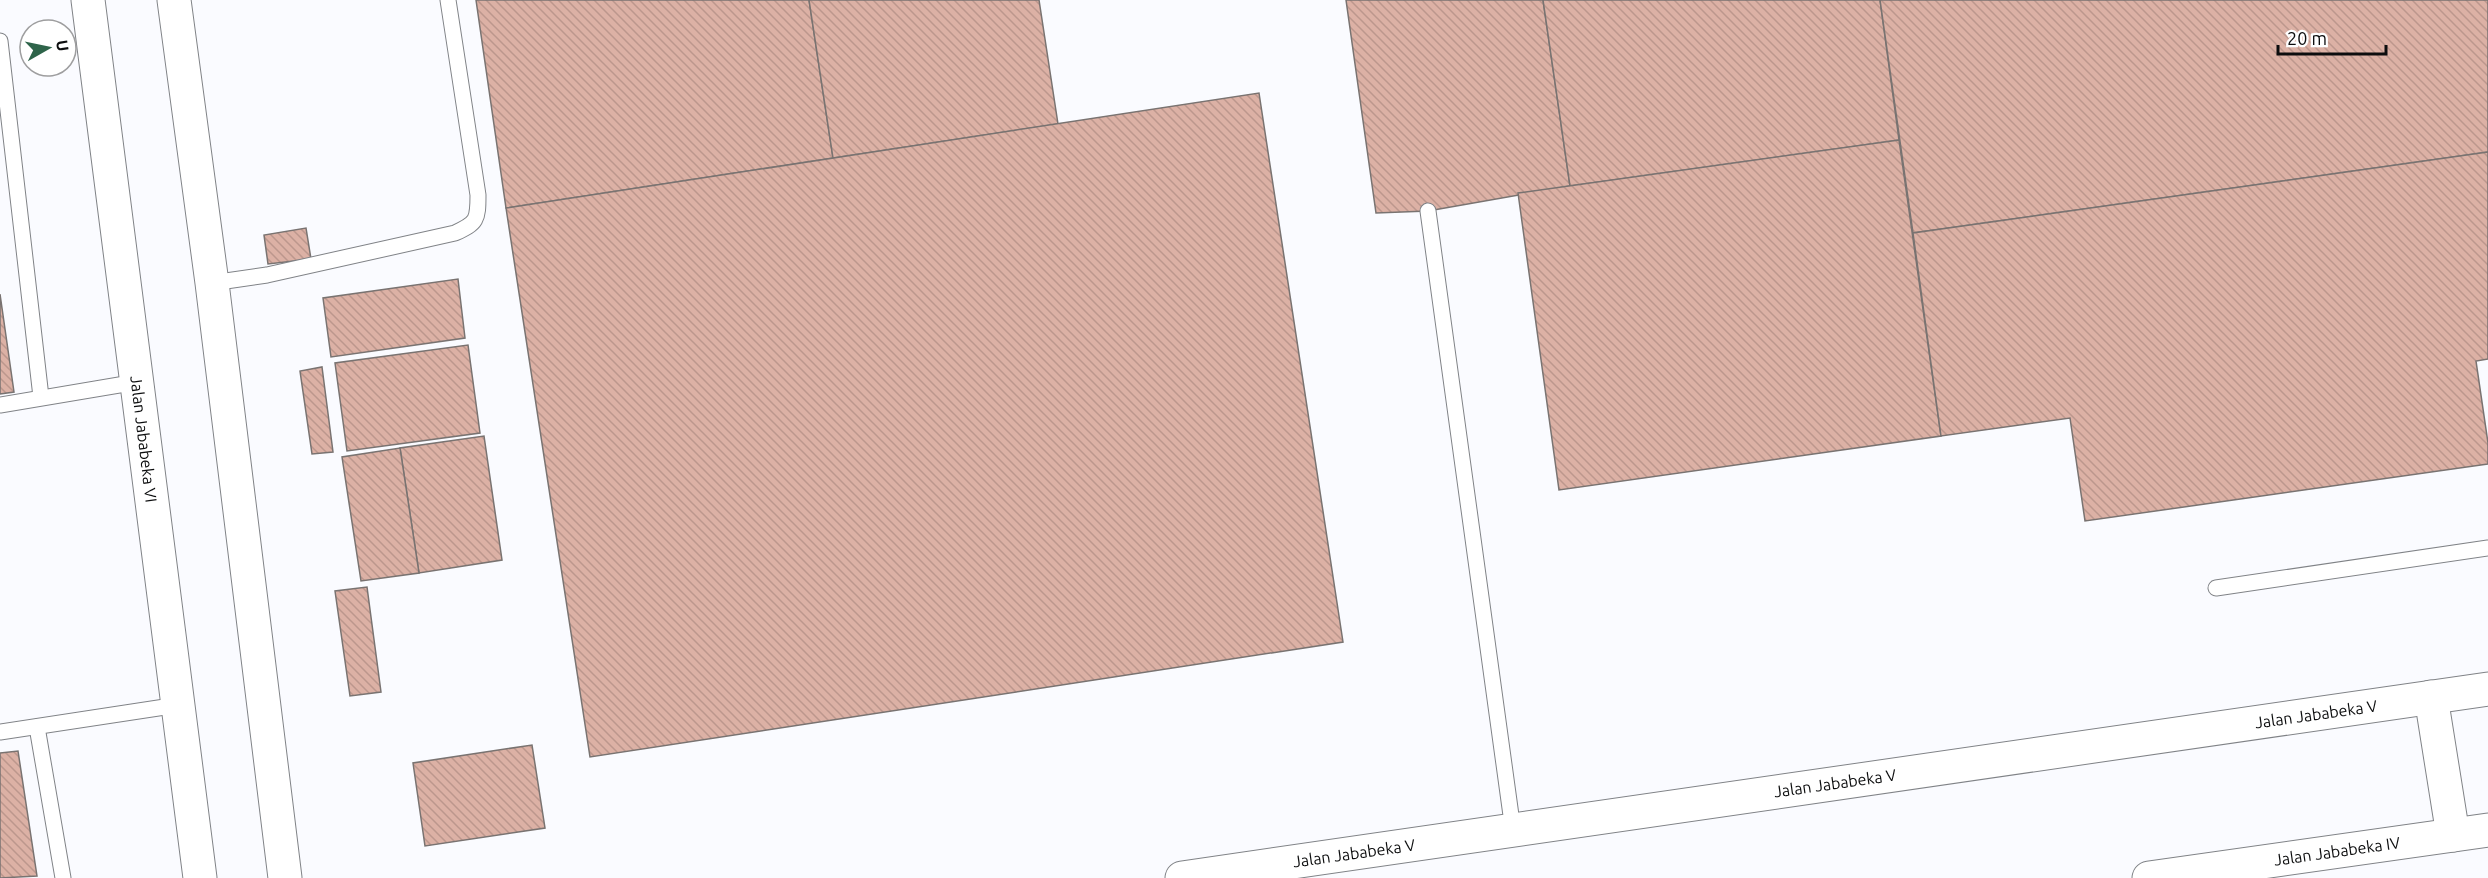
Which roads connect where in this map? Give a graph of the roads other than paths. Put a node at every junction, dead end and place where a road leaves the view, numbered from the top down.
1 (88, 0) edge
2 (174, 0) edge
3 (448, 0) edge
4 (0, 41) edge
5 (6, 143) edge
6 (1428, 211) dead end
7 (212, 283) junction
8 (137, 382) junction
9 (41, 397) junction
10 (0, 405) edge
11 (2488, 548) edge
12 (2216, 588) dead end
13 (2488, 689) edge
14 (2431, 697) junction
15 (178, 705) junction
16 (37, 727) junction
17 (0, 732) edge
18 (1513, 830) junction
19 (2488, 830) edge
20 (2453, 835) junction
21 (63, 878) edge
22 (200, 878) edge
23 (285, 878) edge
24 (1182, 878) edge
25 (2149, 878) edge

1 - 8 street, Jalan Jababeka VI
2 - 7 street
3 - 7 lane
4 - 5 lane
5 - 9 lane
6 - 18 lane
7 - 23 street
8 - 9 lane
8 - 15 street, Jalan Jababeka VI
9 - 10 lane
11 - 12 lane
13 - 14 street, Jalan Jababeka V
14 - 18 street, Jalan Jababeka V
14 - 20 street
15 - 16 lane
15 - 22 street, Jalan Jababeka VI
16 - 17 lane
16 - 21 lane
18 - 24 street, Jalan Jababeka V
19 - 20 street, Jalan Jababeka IV
20 - 25 street, Jalan Jababeka IV

